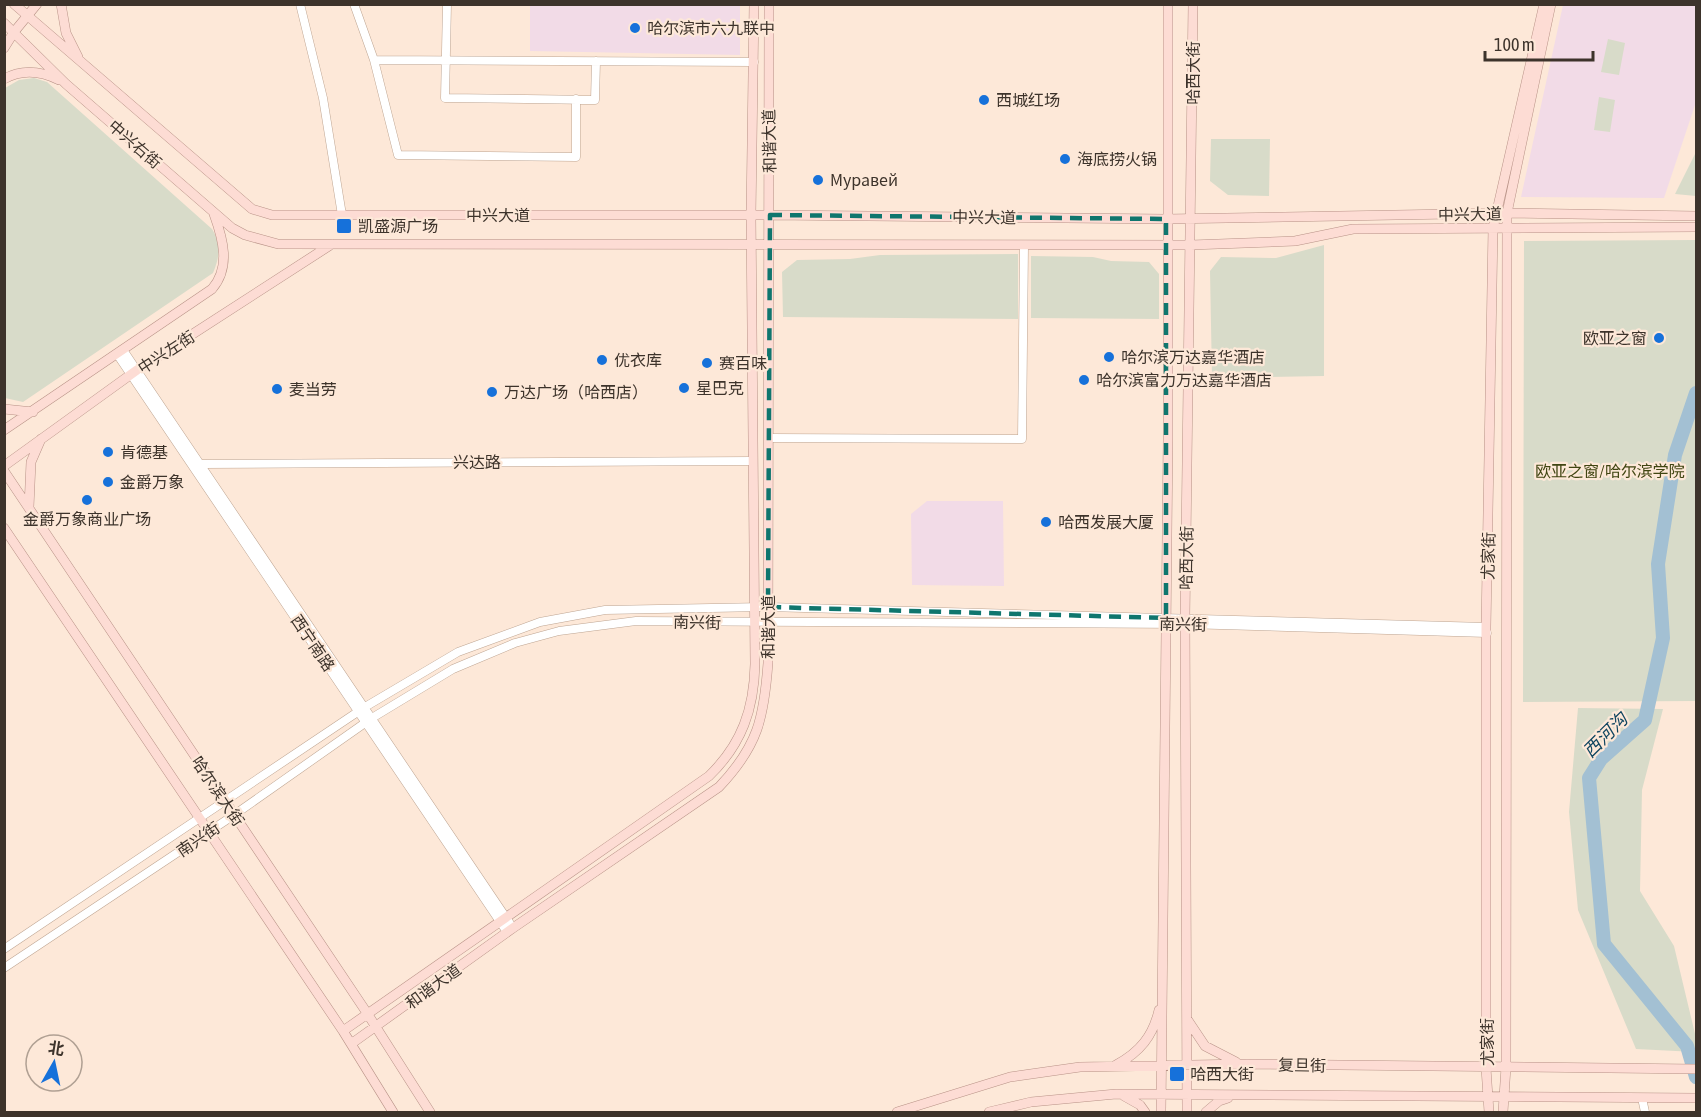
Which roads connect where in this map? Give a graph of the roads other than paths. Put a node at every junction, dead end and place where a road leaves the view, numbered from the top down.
1 (14, 4) edge
2 (37, 4) edge
3 (61, 4) edge
4 (300, 4) edge
5 (354, 4) edge
6 (447, 4) edge
7 (754, 4) edge
8 (769, 4) edge
9 (1168, 4) edge
10 (1193, 4) edge
11 (1544, 4) edge
12 (1551, 4) edge
13 (27, 16) junction
14 (4, 23) edge
15 (14, 32) junction
16 (4, 48) edge
17 (374, 60) junction
18 (446, 60) junction
19 (596, 61) junction
20 (754, 62) junction
21 (82, 64) junction
22 (4, 79) edge
23 (66, 84) junction
24 (576, 99) junction
25 (213, 212) junction
26 (1496, 213) junction
27 (1507, 213) junction
28 (272, 214) joint
29 (342, 215) junction
30 (751, 215) junction
31 (770, 215) junction
32 (1696, 216) edge
33 (1192, 218) junction
34 (1166, 219) junction
35 (1696, 227) edge
36 (1493, 228) junction
37 (1509, 228) junction
38 (771, 243) junction
39 (278, 244) joint
40 (332, 244) junction
41 (752, 244) junction
42 (1024, 245) junction
43 (1167, 245) junction
44 (1191, 245) junction
45 (120, 352) junction
46 (134, 372) junction
47 (4, 409) edge
48 (33, 412) junction
49 (4, 430) edge
50 (41, 438) junction
51 (769, 438) junction
52 (753, 461) junction
53 (201, 464) junction
54 (4, 466) edge
55 (4, 471) edge
56 (29, 509) junction
57 (4, 528) edge
58 (754, 607) junction
59 (768, 607) junction
60 (1185, 620) junction
61 (1166, 621) junction
62 (768, 622) junction
63 (755, 623) junction
64 (1487, 630) junction
65 (362, 708) junction
66 (369, 720) junction
67 (225, 802) junction
68 (234, 815) junction
69 (200, 818) junction
70 (209, 832) junction
71 (503, 919) junction
72 (510, 930) junction
73 (4, 948) edge
74 (4, 968) edge
75 (1163, 996) junction
76 (368, 1013) junction
77 (1186, 1016) junction
78 (376, 1027) junction
79 (343, 1031) junction
80 (351, 1044) junction
81 (1162, 1064) junction
82 (1247, 1064) junction
83 (1185, 1065) junction
84 (1114, 1066) junction
85 (1506, 1067) junction
86 (1486, 1068) junction
87 (1696, 1069) edge
88 (1116, 1094) junction
89 (1161, 1094) junction
90 (1187, 1095) junction
91 (1489, 1095) junction
92 (1239, 1096) junction
93 (1503, 1096) junction
94 (1642, 1098) junction
95 (1696, 1098) edge
96 (393, 1113) edge
97 (430, 1113) edge
98 (897, 1113) edge
99 (989, 1113) edge
100 (1145, 1113) edge
101 (1161, 1113) edge
102 (1187, 1113) edge
103 (1206, 1113) edge
104 (1489, 1113) edge
105 (1503, 1113) edge
106 (1646, 1113) edge

1 - 13 main road, 中兴右街
2 - 13 main road
3 - 21 main road
4 - 29 street
5 - 17 street
6 - 18 street
7 - 20 main road, 和谐大道
8 - 31 main road, 和谐大道
9 - 34 main road, 哈西大街
10 - 33 main road, 哈西大街
11 - 26 main road, 尤家街
12 - 27 main road, 尤家街
13 - 15 main road
13 - 21 main road, 中兴右街
14 - 15 main road, 中兴右街
15 - 16 main road
15 - 23 main road, 中兴右街
17 - 18 street
17 - 24 street
18 - 19 street
18 - 24 street
19 - 20 street
19 - 24 street
20 - 30 main road, 和谐大道
21 - 28 main road, 中兴右街
22 - 23 main road
23 - 25 main road, 中兴右街
25 - 39 main road, 中兴右街
25 - 45 main road, 中兴左街
26 - 27 main road, 中兴大道
26 - 33 main road, 中兴大道
26 - 36 main road, 尤家街
27 - 32 main road, 中兴大道
27 - 37 main road, 尤家街
28 - 29 main road, 中兴大道
29 - 30 main road, 中兴大道
30 - 31 main road, 中兴大道
30 - 41 main road, 和谐大道
31 - 34 main road, 中兴大道
31 - 38 main road, 和谐大道
33 - 34 main road, 中兴大道
33 - 44 main road, 哈西大街
34 - 43 main road, 哈西大街
35 - 37 main road, 中兴大道
36 - 37 main road, 中兴大道
36 - 44 main road, 中兴大道
36 - 64 main road, 尤家街
37 - 85 main road, 尤家街
38 - 41 main road, 中兴大道
38 - 42 main road, 中兴大道
38 - 51 main road, 和谐大道
39 - 40 main road, 中兴大道
40 - 41 main road, 中兴大道
40 - 46 main road, 中兴左街
41 - 52 main road, 和谐大道
42 - 43 main road, 中兴大道
42 - 51 street
43 - 44 main road, 中兴大道
43 - 61 main road, 哈西大街
44 - 60 main road, 哈西大街
45 - 46 street, 西宁南路
45 - 48 main road, 中兴左街
46 - 50 main road, 中兴左街
46 - 53 street, 西宁南路
46 - 65 street, 西宁南路
47 - 48 main road
48 - 49 main road, 中兴左街
50 - 54 main road, 中兴左街
50 - 56 main road
51 - 59 main road, 和谐大道
52 - 53 street, 兴达路
52 - 58 main road, 和谐大道
53 - 65 street, 西宁南路
55 - 56 main road, 哈尔滨大街
56 - 67 main road, 哈尔滨大街
57 - 69 main road, 哈尔滨大街
58 - 59 street, 南兴街
58 - 63 main road, 和谐大道
58 - 65 street, 南兴街
59 - 61 street, 南兴街
59 - 62 main road, 和谐大道
60 - 61 street, 南兴街
60 - 64 street, 南兴街
60 - 77 main road, 哈西大街
61 - 62 street, 南兴街
61 - 75 main road, 哈西大街
62 - 63 street, 南兴街
62 - 72 main road, 和谐大道
63 - 66 street, 南兴街
63 - 71 main road, 和谐大道
64 - 86 main road, 尤家街
65 - 66 street, 西宁南路
65 - 67 street, 南兴街
66 - 68 street, 南兴街
66 - 71 street, 西宁南路
67 - 68 main road, 哈尔滨大街
67 - 69 street, 南兴街
68 - 70 street, 南兴街
68 - 76 main road, 哈尔滨大街
69 - 70 main road, 哈尔滨大街
69 - 73 street, 南兴街
70 - 74 street, 南兴街
70 - 79 main road, 哈尔滨大街
71 - 72 street, 西宁南路
71 - 76 main road, 和谐大道
72 - 78 main road, 和谐大道
75 - 81 main road, 哈西大街
75 - 84 main road
76 - 78 main road, 哈尔滨大街
76 - 79 main road, 和谐大道
77 - 82 main road
77 - 83 main road, 哈西大街
78 - 80 main road, 和谐大道
78 - 97 main road, 哈尔滨大街
79 - 80 main road, 哈尔滨大街
80 - 96 main road, 哈尔滨大街
81 - 83 main road, 复旦街
81 - 84 main road, 复旦街
81 - 89 main road, 哈西大街
82 - 83 main road, 复旦街
82 - 86 main road, 复旦街
83 - 90 main road, 哈西大街
84 - 98 main road, 复旦街
85 - 86 main road, 复旦街
85 - 87 main road, 复旦街
85 - 93 main road, 尤家街
86 - 91 main road, 尤家街
88 - 89 main road, 复旦街
88 - 99 main road, 复旦街
88 - 100 main road
89 - 90 main road, 复旦街
89 - 101 main road, 哈西大街
90 - 92 main road, 复旦街
90 - 102 main road, 哈西大街
91 - 92 main road, 复旦街
91 - 93 main road, 复旦街
91 - 104 main road, 尤家街
92 - 103 main road
93 - 94 main road, 复旦街
93 - 105 main road, 尤家街
94 - 95 main road, 复旦街
94 - 106 street

